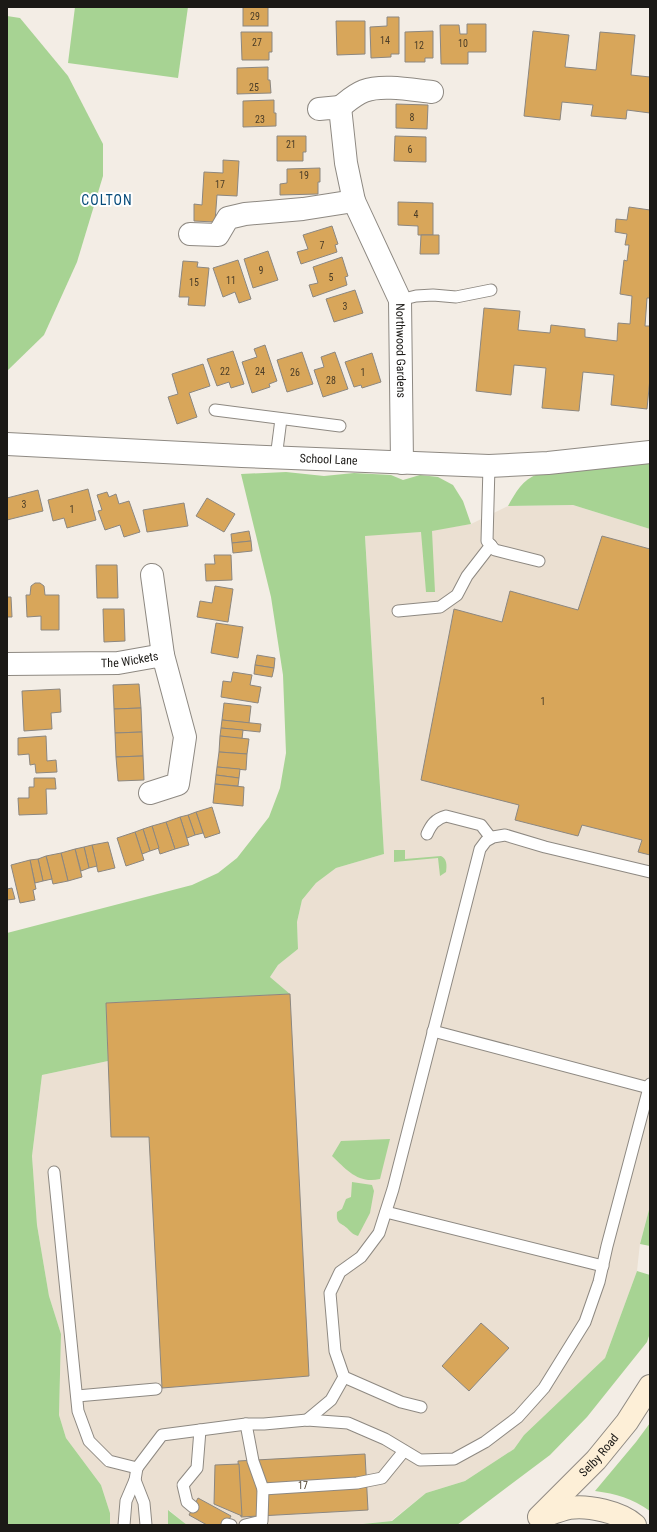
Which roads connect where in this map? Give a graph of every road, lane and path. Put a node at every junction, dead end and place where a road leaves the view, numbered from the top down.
1 (432, 92) dead end
2 (354, 201) junction
3 (190, 234) dead end
4 (491, 290) dead end
5 (400, 300) junction
6 (215, 410) dead end
7 (281, 419) junction
8 (340, 426) dead end
9 (7, 444) edge
10 (650, 452) edge
11 (276, 458) junction
12 (402, 463) junction
13 (489, 466) junction
14 (491, 545) junction
15 (539, 561) dead end
16 (152, 575) dead end
17 (398, 611) dead end
18 (163, 654) junction
19 (7, 664) edge
20 (150, 793) dead end
21 (427, 834) dead end
22 (491, 838) junction
23 (650, 872) edge
24 (433, 1031) junction
25 (649, 1086) edge
26 (54, 1172) dead end
27 (386, 1212) junction
28 (603, 1266) junction
29 (344, 1377) junction
30 (650, 1386) edge
31 (156, 1389) dead end
32 (77, 1396) junction
33 (421, 1407) dead end
34 (307, 1420) junction
35 (246, 1424) junction
36 (200, 1430) junction
37 (404, 1450) junction
38 (137, 1468) junction
39 (135, 1480) junction
40 (263, 1489) junction
41 (193, 1507) dead end
42 (534, 1521) edge
43 (124, 1525) edge
44 (146, 1525) edge
45 (245, 1525) edge
46 (635, 1525) edge

1 - 2 street, Northwood Gardens
2 - 3 street
2 - 5 street, Northwood Gardens
4 - 5 lane
5 - 12 street, Northwood Gardens
6 - 7 lane
7 - 8 lane
7 - 11 lane
9 - 11 street, School Lane
10 - 13 street, School Lane
11 - 12 street, School Lane
12 - 13 street, School Lane
13 - 14 lane
14 - 15 lane
14 - 17 lane
16 - 18 street
18 - 19 street, The Wickets
18 - 20 street, The Wickets
21 - 22 lane
22 - 23 lane
22 - 24 lane
24 - 25 lane
24 - 27 lane
25 - 28 lane
26 - 32 lane
27 - 28 lane
27 - 29 lane
28 - 37 lane
29 - 33 lane
29 - 34 lane
30 - 42 main road, Selby Road
31 - 32 lane
32 - 38 lane
34 - 35 lane
34 - 37 lane
35 - 36 lane
35 - 40 lane
36 - 38 lane
36 - 41 lane
37 - 40 lane
38 - 39 lane
39 - 43 lane
39 - 44 lane
40 - 45 lane
42 - 46 main road

